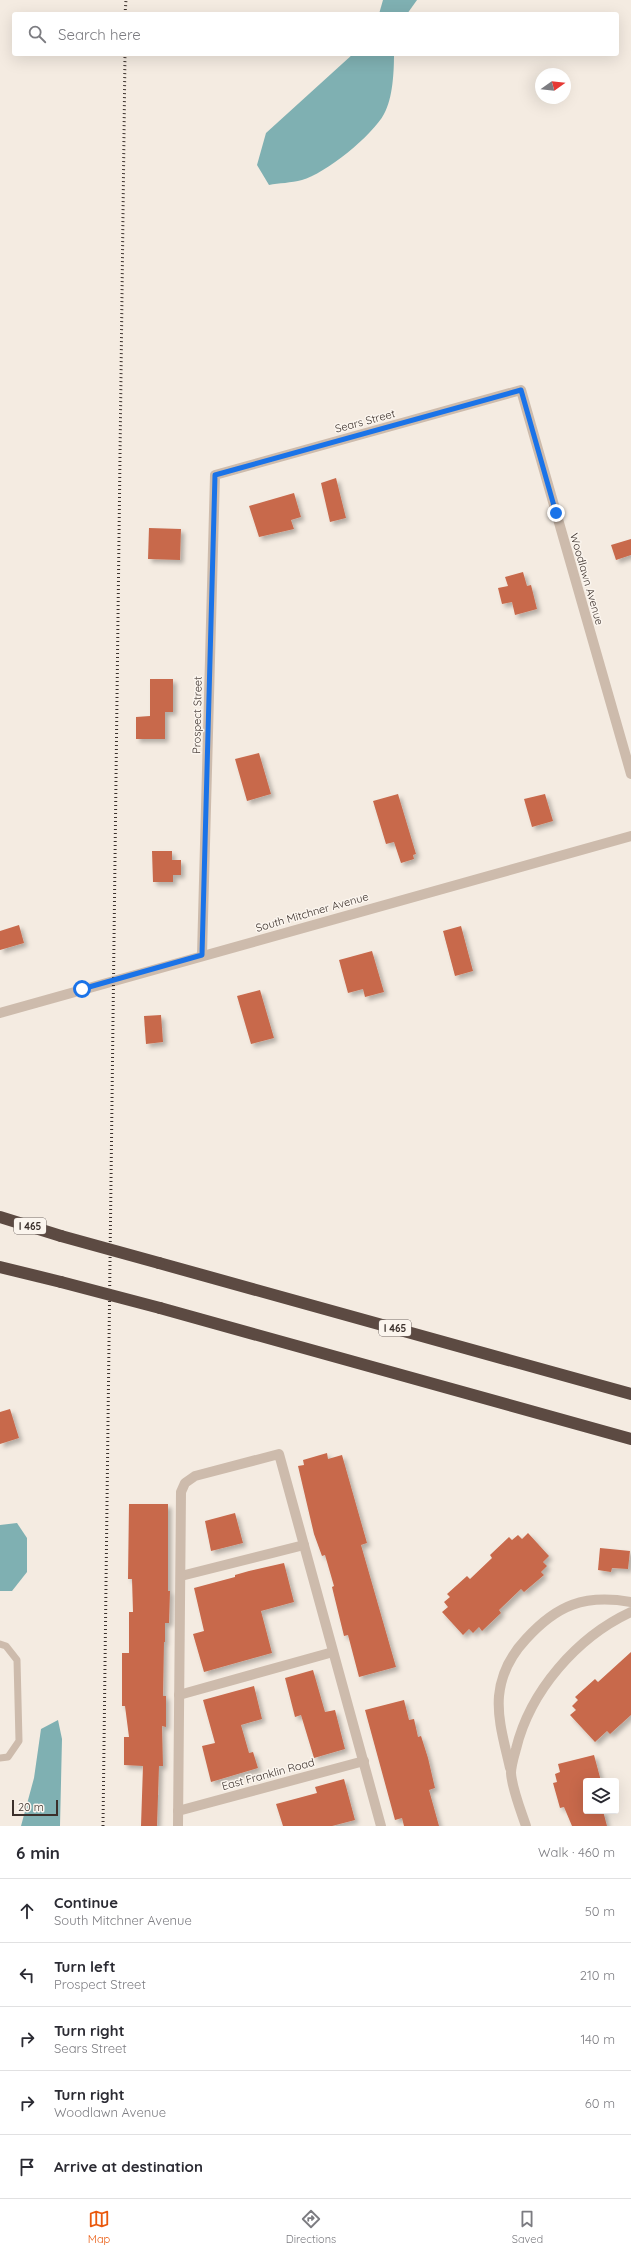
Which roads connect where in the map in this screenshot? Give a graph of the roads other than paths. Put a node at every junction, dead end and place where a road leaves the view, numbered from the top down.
1 (521, 390) joint
2 (215, 475) joint
3 (631, 774) edge
4 (631, 836) edge
5 (202, 955) junction
6 (0, 1013) edge
7 (0, 1217) edge
8 (0, 1267) edge
9 (631, 1394) edge
10 (631, 1439) edge
11 (304, 1545) junction
12 (181, 1576) junction
13 (631, 1602) edge
14 (631, 1612) edge
15 (0, 1644) edge
16 (333, 1652) junction
17 (179, 1695) junction
18 (0, 1758) edge
19 (364, 1760) junction
20 (511, 1773) junction
21 (178, 1811) junction
22 (178, 1826) edge
23 (381, 1826) edge
24 (526, 1826) edge

1 - 2 street, Sears Street
1 - 3 street, Woodlawn Avenue
2 - 5 street, Prospect Street
4 - 5 street, South Mitchner Avenue
5 - 6 street, South Mitchner Avenue
7 - 9 highway, I 465, bridge
8 - 10 highway, bridge
11 - 12 street
11 - 12 street
11 - 16 street
12 - 17 street
13 - 20 street
14 - 20 street
15 - 18 lane
16 - 17 street
16 - 19 street
17 - 21 street
19 - 21 street, East Franklin Road
19 - 23 street
20 - 24 street
21 - 22 street

